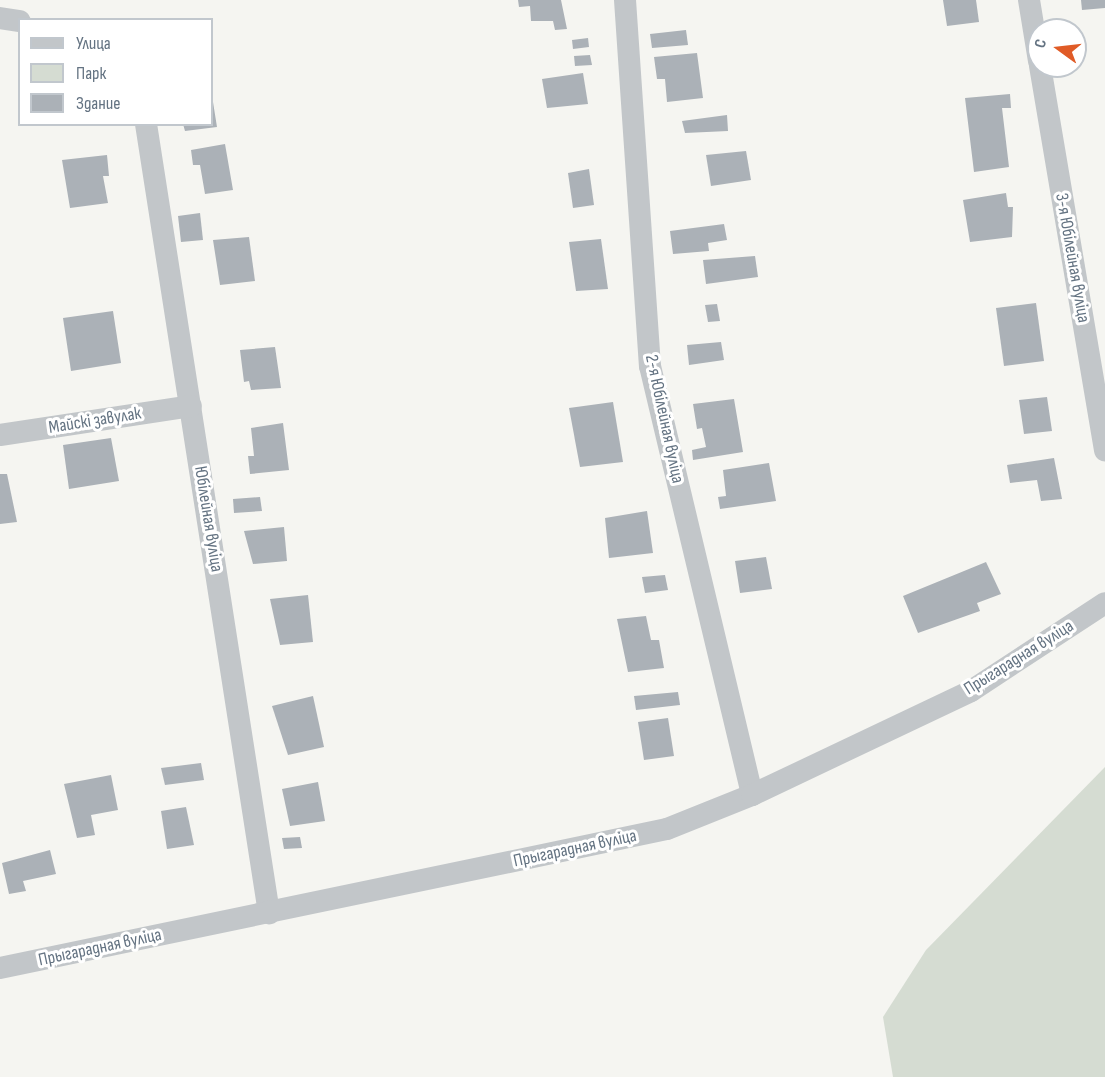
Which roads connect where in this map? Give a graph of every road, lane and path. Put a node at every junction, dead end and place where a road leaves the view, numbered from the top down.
1 (625, 0) edge
2 (1029, 0) edge
3 (0, 18) edge
4 (1032, 18) edge
5 (18, 21) edge
6 (1042, 78) edge
7 (146, 126) edge
8 (191, 406) junction
9 (0, 435) edge
10 (1105, 451) edge
11 (1105, 603) edge
12 (752, 795) junction
13 (269, 913) junction
14 (0, 968) edge

1 - 12 street, 2-я Юбілейная вуліца
2 - 4 street
3 - 5 street
6 - 10 street, 3-я Юбілейная вуліца
7 - 8 street, Юбілейная вуліца
8 - 9 street, Майскі завулак
8 - 13 street, Юбілейная вуліца
11 - 12 street, Прыгарадная вуліца
12 - 13 street, Прыгарадная вуліца
13 - 14 street, Прыгарадная вуліца

